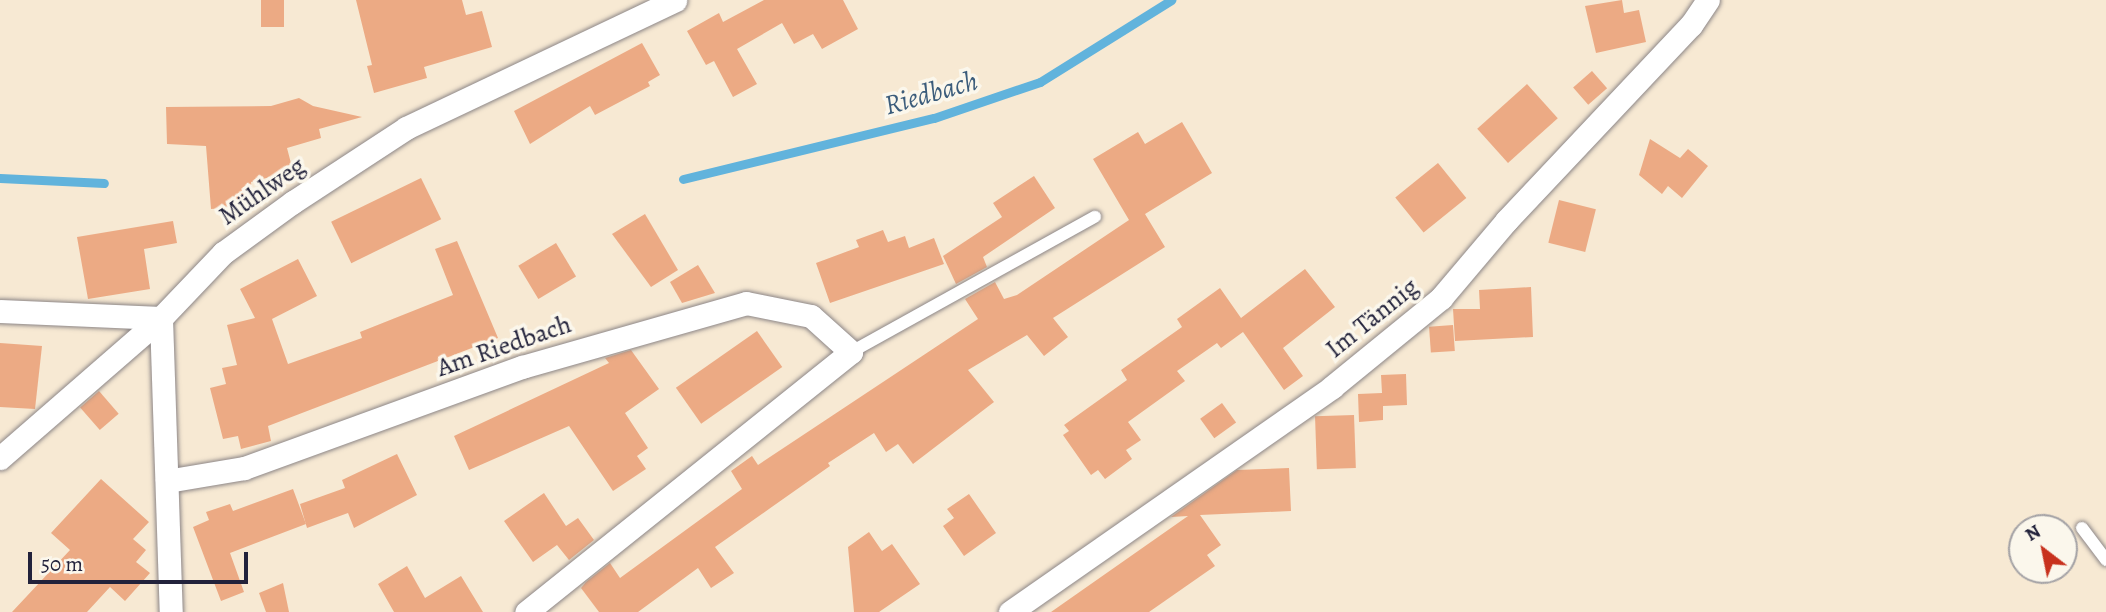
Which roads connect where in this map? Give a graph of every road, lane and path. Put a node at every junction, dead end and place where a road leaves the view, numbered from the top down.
1 (675, 0) edge
2 (1708, 0) edge
3 (1095, 217) dead end
4 (0, 311) edge
5 (161, 318) junction
6 (851, 352) junction
7 (0, 458) edge
8 (167, 481) junction
9 (2082, 528) dead end
10 (2106, 560) edge
11 (171, 612) edge
12 (526, 612) edge
13 (1010, 612) edge

1 - 5 street, Mühlweg
2 - 13 street, Im Tännig
3 - 6 lane
4 - 5 street
5 - 7 street, Mühlweg
5 - 8 street
6 - 8 street, Am Riedbach
6 - 12 street
8 - 11 street
9 - 10 lane

